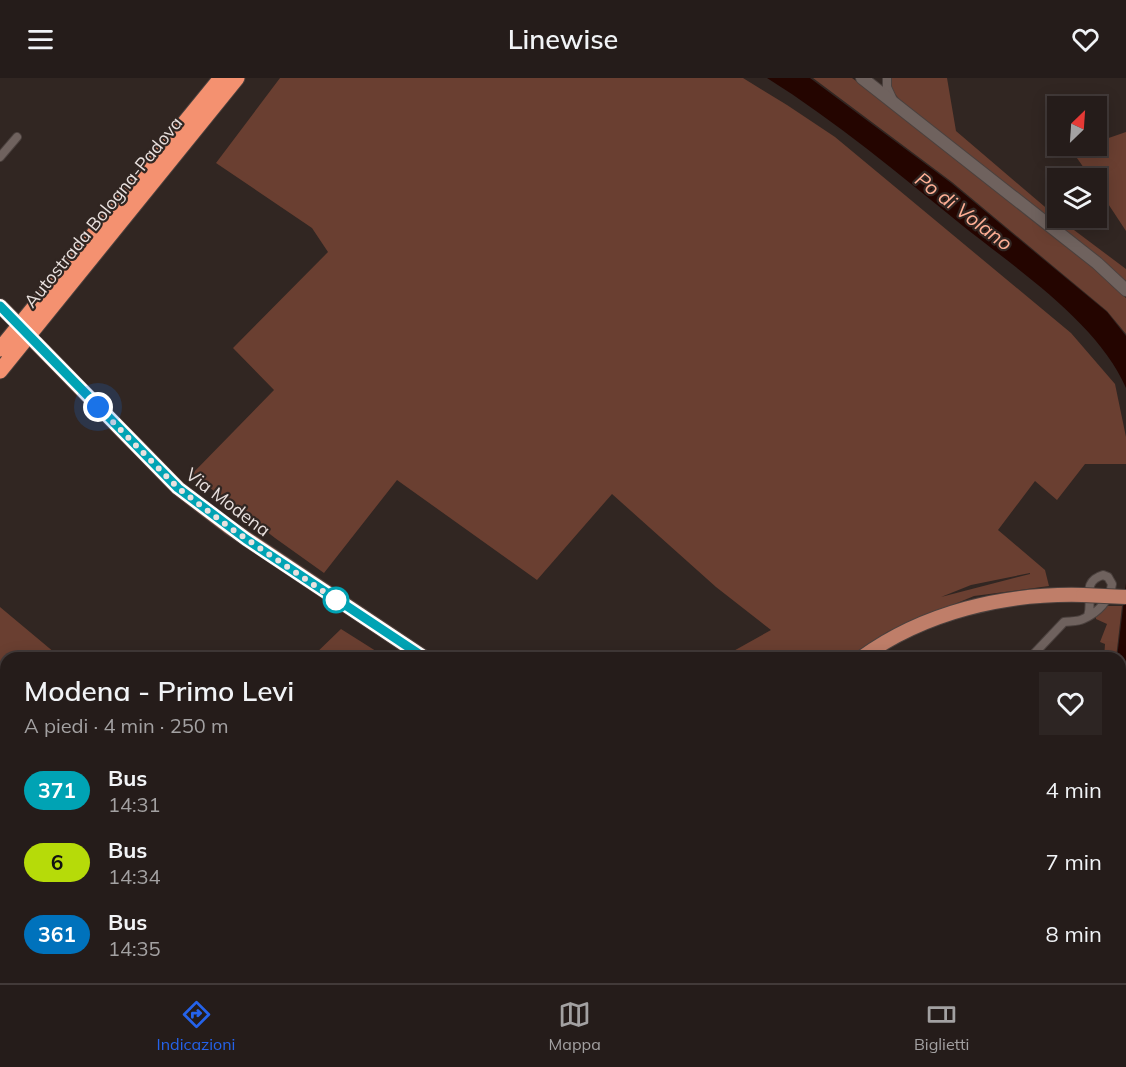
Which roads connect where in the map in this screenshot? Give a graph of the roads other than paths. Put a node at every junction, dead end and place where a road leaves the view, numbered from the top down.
1 (221, 78) edge
2 (237, 78) edge
3 (862, 78) edge
4 (887, 78) edge
5 (895, 103) junction
6 (17, 137) dead end
7 (0, 157) edge
8 (1126, 290) edge
9 (0, 306) edge
10 (13, 319) dead end
11 (36, 343) dead end
12 (0, 349) edge
13 (0, 371) edge
14 (1126, 597) edge
15 (1088, 616) junction
16 (416, 652) edge
17 (870, 652) edge
18 (1036, 652) edge

1 - 12 highway, Autostrada Bologna-Padova
2 - 13 highway, Autostrada Bologna-Padova
3 - 5 main road
4 - 5 street
5 - 8 main road
6 - 7 street
9 - 10 main road
11 - 16 main road, Via Modena
14 - 17 main road, bridge
15 - 15 street
15 - 18 street

